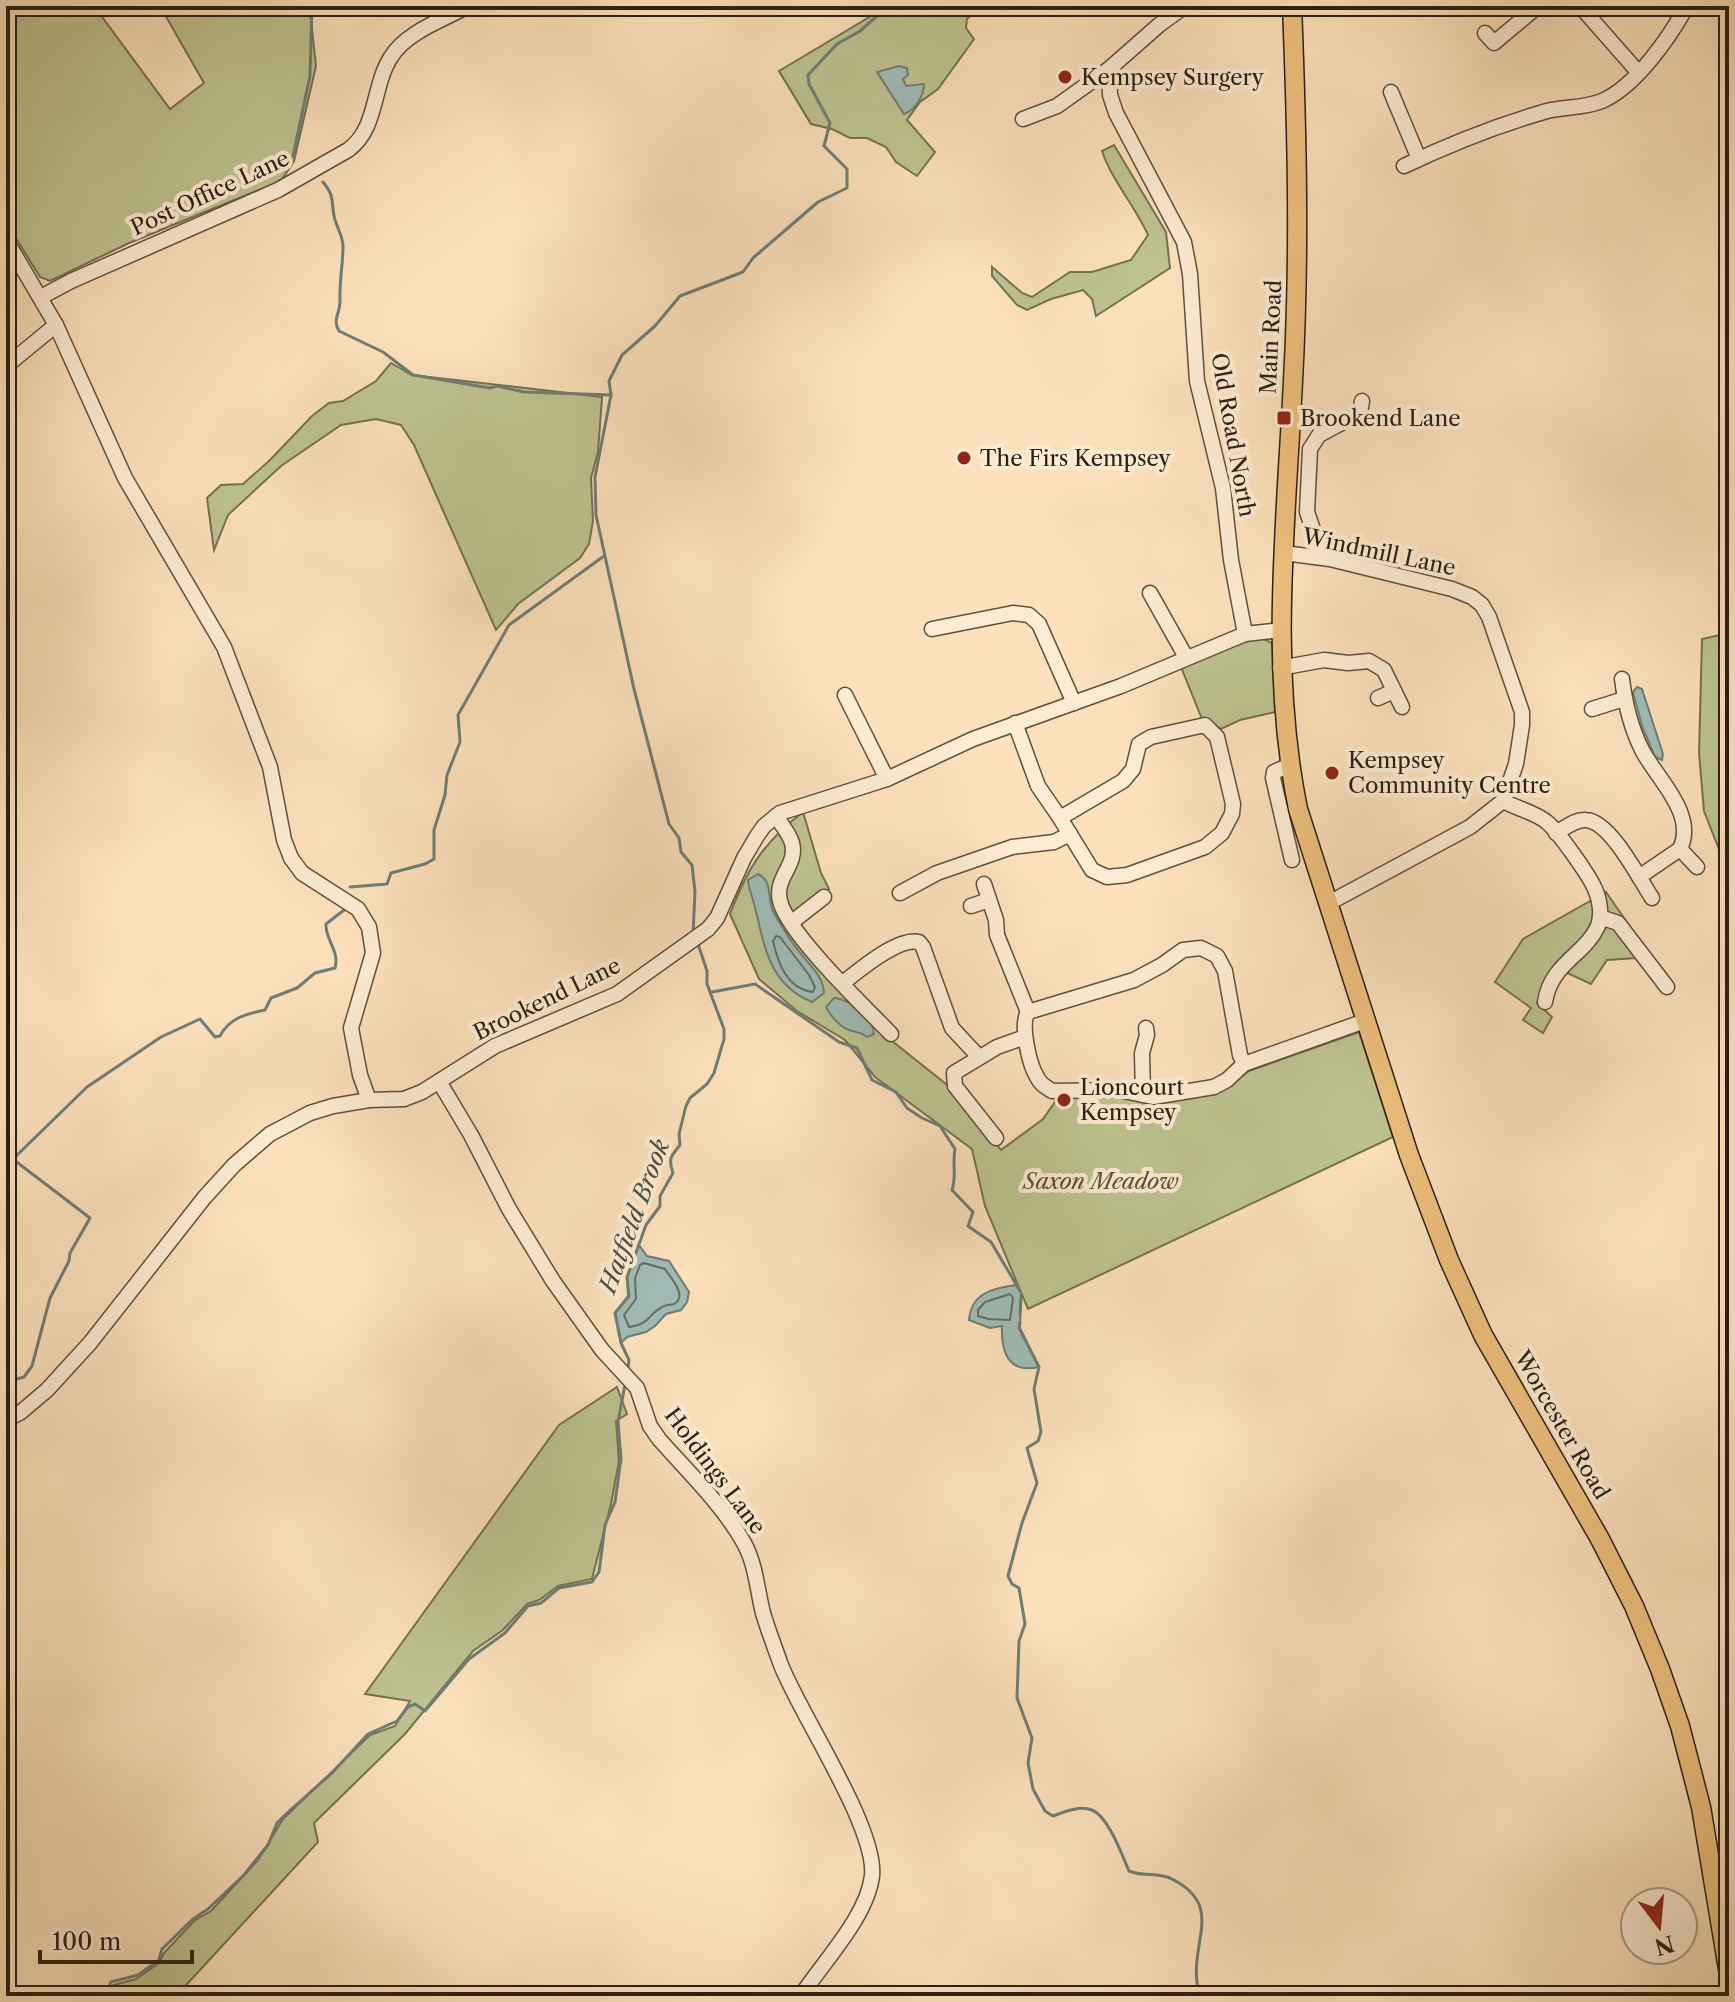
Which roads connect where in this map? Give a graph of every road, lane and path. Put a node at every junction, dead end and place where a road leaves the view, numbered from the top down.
1 (468, 6) edge
2 (1185, 6) edge
3 (1292, 6) edge
4 (1538, 6) edge
5 (1580, 6) edge
6 (1687, 6) edge
7 (1485, 33) dead end
8 (1109, 69) junction
9 (1638, 72) junction
10 (1391, 92) dead end
11 (1023, 119) dead end
12 (1419, 159) junction
13 (1404, 166) dead end
14 (6, 240) edge
15 (41, 297) junction
16 (56, 325) junction
17 (6, 366) edge
18 (1362, 401) dead end
19 (1284, 553) junction
20 (1317, 557) junction
21 (1150, 593) dead end
22 (932, 629) dead end
23 (1281, 630) junction
24 (1245, 634) junction
25 (1186, 657) junction
26 (1280, 668) junction
27 (1622, 679) dead end
28 (1394, 691) junction
29 (845, 695) dead end
30 (1378, 698) dead end
31 (1624, 699) junction
32 (1074, 703) junction
33 (1402, 707) dead end
34 (1592, 709) dead end
35 (1015, 723) junction
36 (1290, 765) junction
37 (887, 779) junction
38 (1503, 801) junction
39 (776, 816) junction
40 (1060, 818) junction
41 (1556, 833) junction
42 (1070, 834) junction
43 (1680, 849) junction
44 (1292, 860) dead end
45 (1697, 867) dead end
46 (1639, 877) junction
47 (984, 884) dead end
48 (900, 893) dead end
49 (824, 897) dead end
50 (1652, 898) dead end
51 (989, 900) junction
52 (1327, 904) junction
53 (971, 906) dead end
54 (788, 917) junction
55 (1600, 917) junction
56 (843, 983) junction
57 (1667, 987) dead end
58 (1545, 1002) dead end
59 (1028, 1012) junction
60 (1365, 1021) junction
61 (1146, 1028) dead end
62 (891, 1034) dead end
63 (1025, 1037) junction
64 (979, 1057) junction
65 (1244, 1064) junction
66 (440, 1083) junction
67 (1143, 1095) junction
68 (369, 1100) junction
69 (996, 1138) dead end
70 (6, 1420) edge
71 (1729, 1975) edge
72 (801, 1996) edge

1 - 15 street, Post Office Lane
2 - 8 street
3 - 19 main road, Main Road
4 - 7 street
5 - 9 street
6 - 9 street
8 - 11 street
8 - 24 street, Old Road North
9 - 12 street
10 - 12 street
12 - 13 street
14 - 15 street
15 - 16 street
16 - 17 street
16 - 68 street
18 - 20 street
19 - 20 street, Windmill Lane
19 - 23 main road, Main Road
20 - 38 street, Windmill Lane
21 - 25 street
22 - 32 street
23 - 24 street
23 - 26 main road, Main Road
24 - 25 street
25 - 32 street
26 - 28 street
26 - 36 main road, Main Road
27 - 31 street
28 - 30 street
28 - 33 street
29 - 37 street
31 - 34 street
31 - 43 street
32 - 35 street
35 - 37 street
35 - 40 street
36 - 44 street
36 - 52 main road, Main Road
37 - 39 street
38 - 41 street
38 - 52 street
39 - 54 street
39 - 66 street, Brookend Lane
40 - 42 street
40 - 42 street
41 - 46 street
41 - 55 street
42 - 48 street
43 - 45 street
43 - 46 street
46 - 50 street
47 - 51 street
49 - 54 street
51 - 53 street
51 - 59 street
52 - 60 main road, Worcester Road
54 - 56 street
55 - 57 street
55 - 58 street
56 - 62 street
56 - 64 street
59 - 63 street
59 - 65 street
60 - 65 street
60 - 71 main road, Worcester Road
61 - 67 street
63 - 64 street
63 - 67 street
64 - 69 street
65 - 67 street
66 - 68 street, Brookend Lane
66 - 72 street, Holdings Lane
68 - 70 street, Brookend Lane

